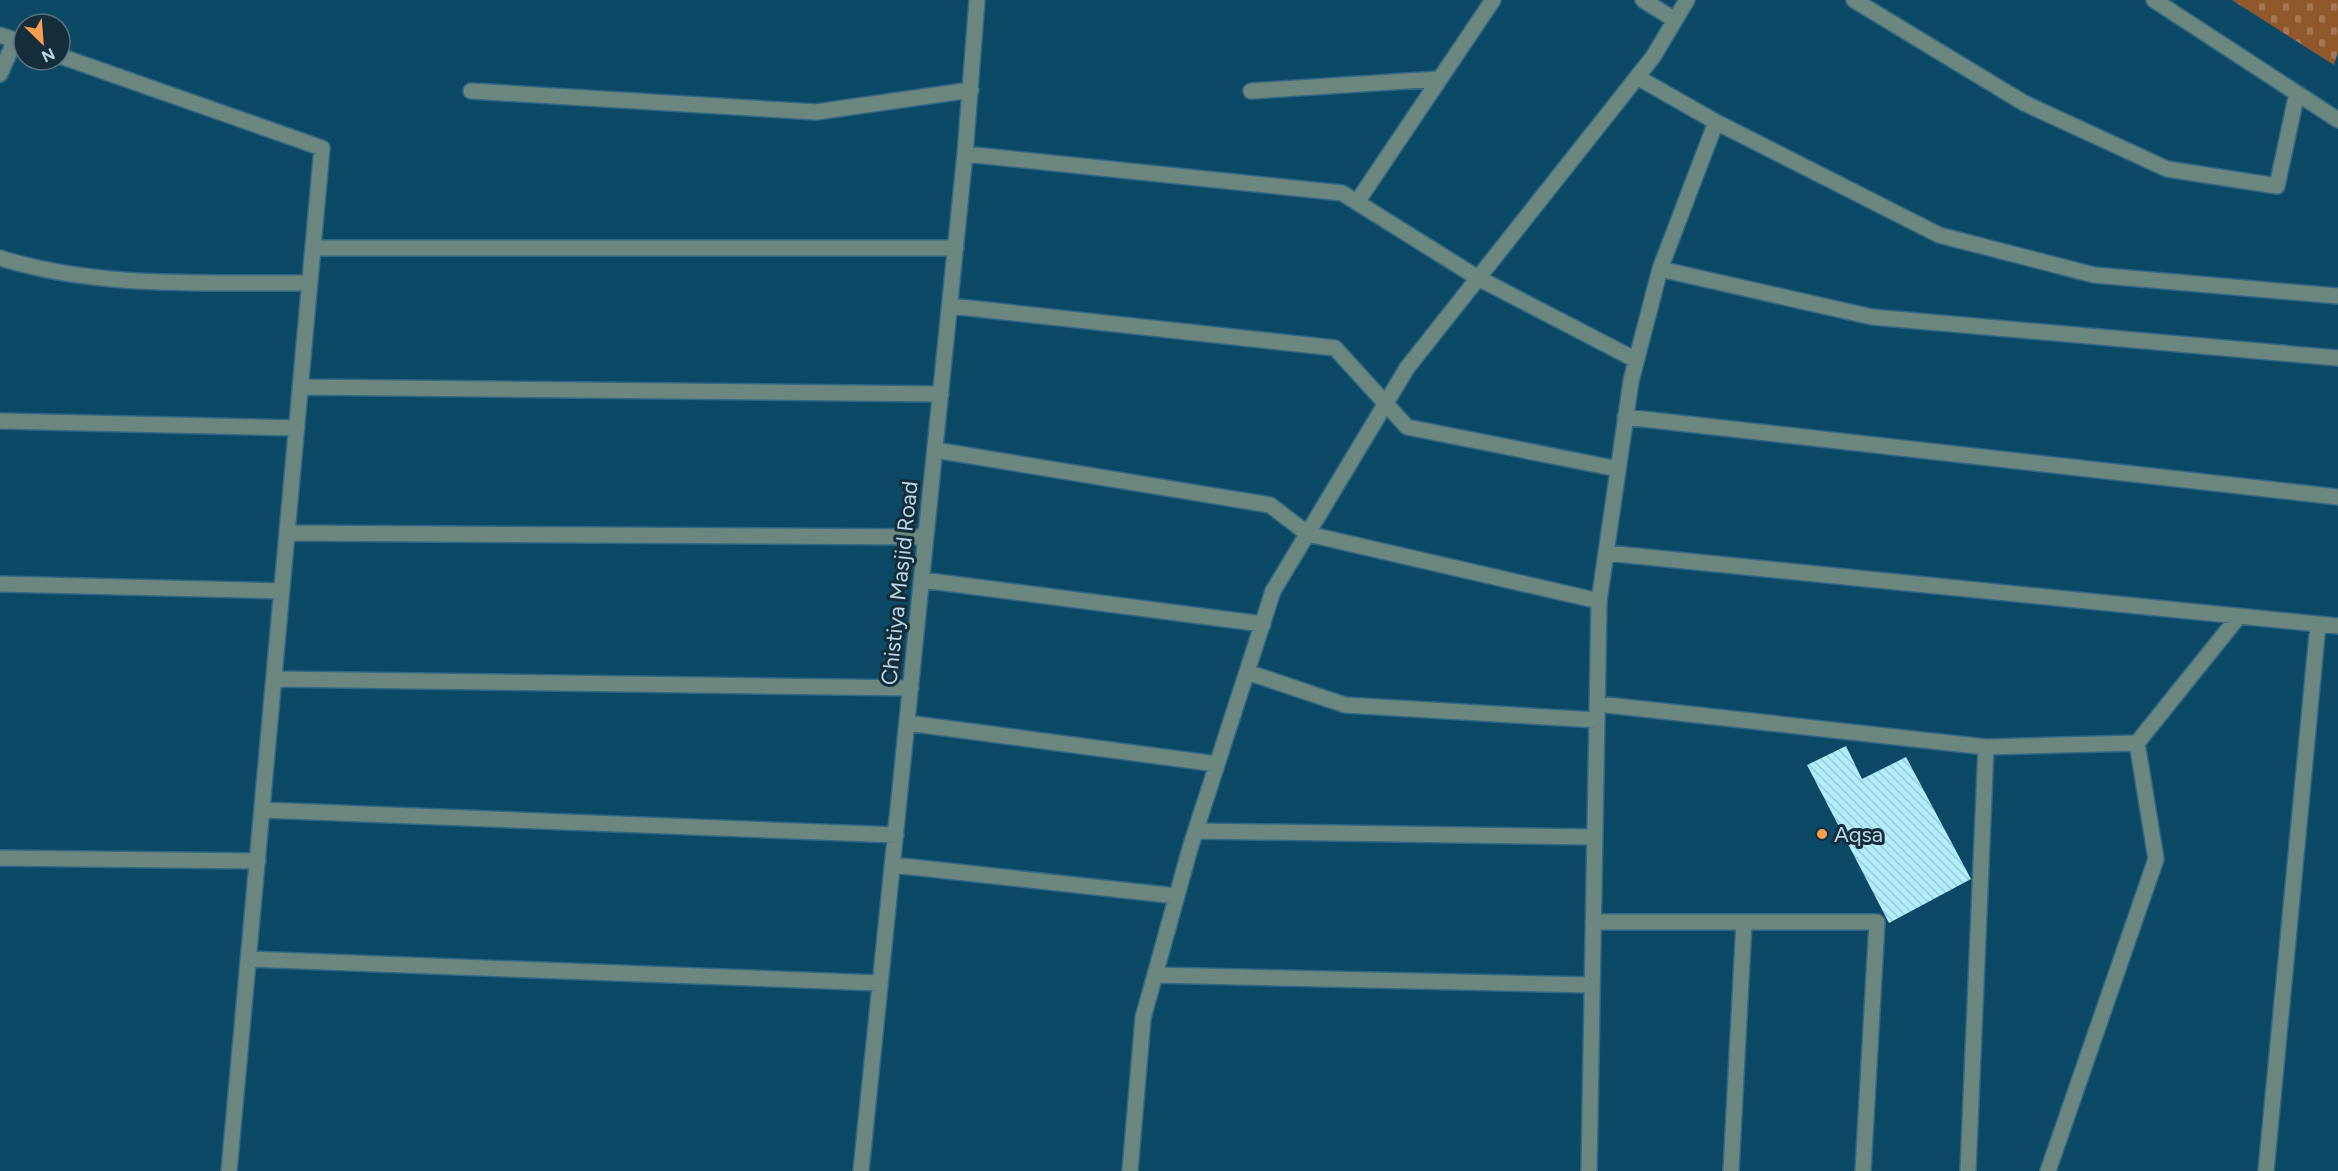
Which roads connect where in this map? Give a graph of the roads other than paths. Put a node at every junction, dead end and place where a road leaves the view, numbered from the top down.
1 (977, 0) edge
2 (1493, 0) edge
3 (1643, 0) edge
4 (1687, 0) edge
5 (1854, 0) edge
6 (2154, 0) edge
7 (1675, 20) junction
8 (12, 55) edge
9 (72, 60) edge
10 (0, 74) edge
11 (1637, 77) junction
12 (1440, 79) junction
13 (971, 90) junction
14 (471, 91) dead end
15 (1251, 91) dead end
16 (2297, 93) junction
17 (2338, 120) edge
18 (1716, 122) junction
19 (965, 154) junction
20 (1357, 202) junction
21 (313, 248) junction
22 (956, 248) junction
23 (0, 258) edge
24 (1660, 269) junction
25 (1478, 278) junction
26 (310, 283) junction
27 (2338, 296) edge
28 (950, 306) junction
29 (2338, 358) edge
30 (1636, 360) junction
31 (300, 387) junction
32 (941, 394) junction
33 (1385, 404) junction
34 (1625, 417) junction
35 (0, 421) edge
36 (297, 428) junction
37 (935, 450) junction
38 (1618, 469) junction
39 (2338, 497) edge
40 (287, 533) junction
41 (1308, 534) junction
42 (926, 537) junction
43 (1606, 553) junction
44 (922, 580) junction
45 (0, 584) edge
46 (282, 591) junction
47 (1599, 601) junction
48 (2239, 616) junction
49 (1263, 624) junction
50 (2318, 624) junction
51 (2338, 626) edge
52 (1247, 672) junction
53 (274, 680) junction
54 (911, 688) junction
55 (1598, 704) junction
56 (1597, 720) junction
57 (907, 723) junction
58 (2137, 743) junction
59 (1986, 747) junction
60 (1217, 764) junction
61 (262, 810) junction
62 (1196, 831) junction
63 (896, 835) junction
64 (1595, 837) junction
65 (0, 858) edge
66 (258, 861) junction
67 (893, 865) junction
68 (1177, 896) junction
69 (1593, 922) junction
70 (1744, 922) junction
71 (248, 959) junction
72 (1155, 975) junction
73 (880, 983) junction
74 (1592, 985) junction
75 (229, 1171) edge
76 (861, 1171) edge
77 (1130, 1171) edge
78 (1589, 1171) edge
79 (1731, 1171) edge
80 (1863, 1171) edge
81 (1968, 1171) edge
82 (2048, 1171) edge
83 (2266, 1171) edge

1 - 13 street, Chistiya Masjid Road
2 - 12 street
3 - 7 street
4 - 7 street
5 - 16 street
6 - 16 street
7 - 11 street
8 - 10 street
9 - 21 street
11 - 18 street
11 - 25 street
12 - 15 street
12 - 20 street
13 - 14 street
13 - 19 street, Chistiya Masjid Road
16 - 17 street
18 - 24 street
18 - 27 street
19 - 20 street
19 - 22 street, Chistiya Masjid Road
20 - 25 street
21 - 22 street
21 - 26 street
22 - 28 street, Chistiya Masjid Road
23 - 26 street
24 - 29 street
24 - 30 street
25 - 30 street
25 - 33 street
26 - 31 street
28 - 32 street, Chistiya Masjid Road
28 - 33 street
30 - 34 street
31 - 32 street
31 - 36 street
32 - 37 street, Chistiya Masjid Road
33 - 38 street
33 - 41 street
34 - 38 street
34 - 39 street
35 - 36 street
36 - 40 street
37 - 41 street
37 - 42 street, Chistiya Masjid Road
38 - 43 street
40 - 42 street
40 - 46 street
41 - 47 street
41 - 49 street
42 - 44 street, Chistiya Masjid Road
43 - 47 street
43 - 48 street
44 - 49 street
44 - 54 street, Chistiya Masjid Road
45 - 46 street
46 - 53 street
47 - 55 street
48 - 50 street
48 - 58 street
49 - 52 street
50 - 51 street
50 - 83 street
52 - 56 street
52 - 60 street
53 - 54 street
53 - 61 street
54 - 57 street, Chistiya Masjid Road
55 - 56 street
55 - 59 street
56 - 64 street
57 - 60 street
57 - 63 street, Chistiya Masjid Road
58 - 59 street
58 - 82 street
59 - 81 street
60 - 62 street
61 - 63 street
61 - 66 street
62 - 64 street
62 - 68 street
63 - 67 street, Chistiya Masjid Road
64 - 69 street
65 - 66 street
66 - 71 street
67 - 68 street
67 - 73 street, Chistiya Masjid Road
68 - 72 street
69 - 70 street
69 - 74 street
70 - 79 street
70 - 80 street
71 - 73 street
71 - 75 street
72 - 74 street
72 - 77 street
73 - 76 street, Chistiya Masjid Road
74 - 78 street

